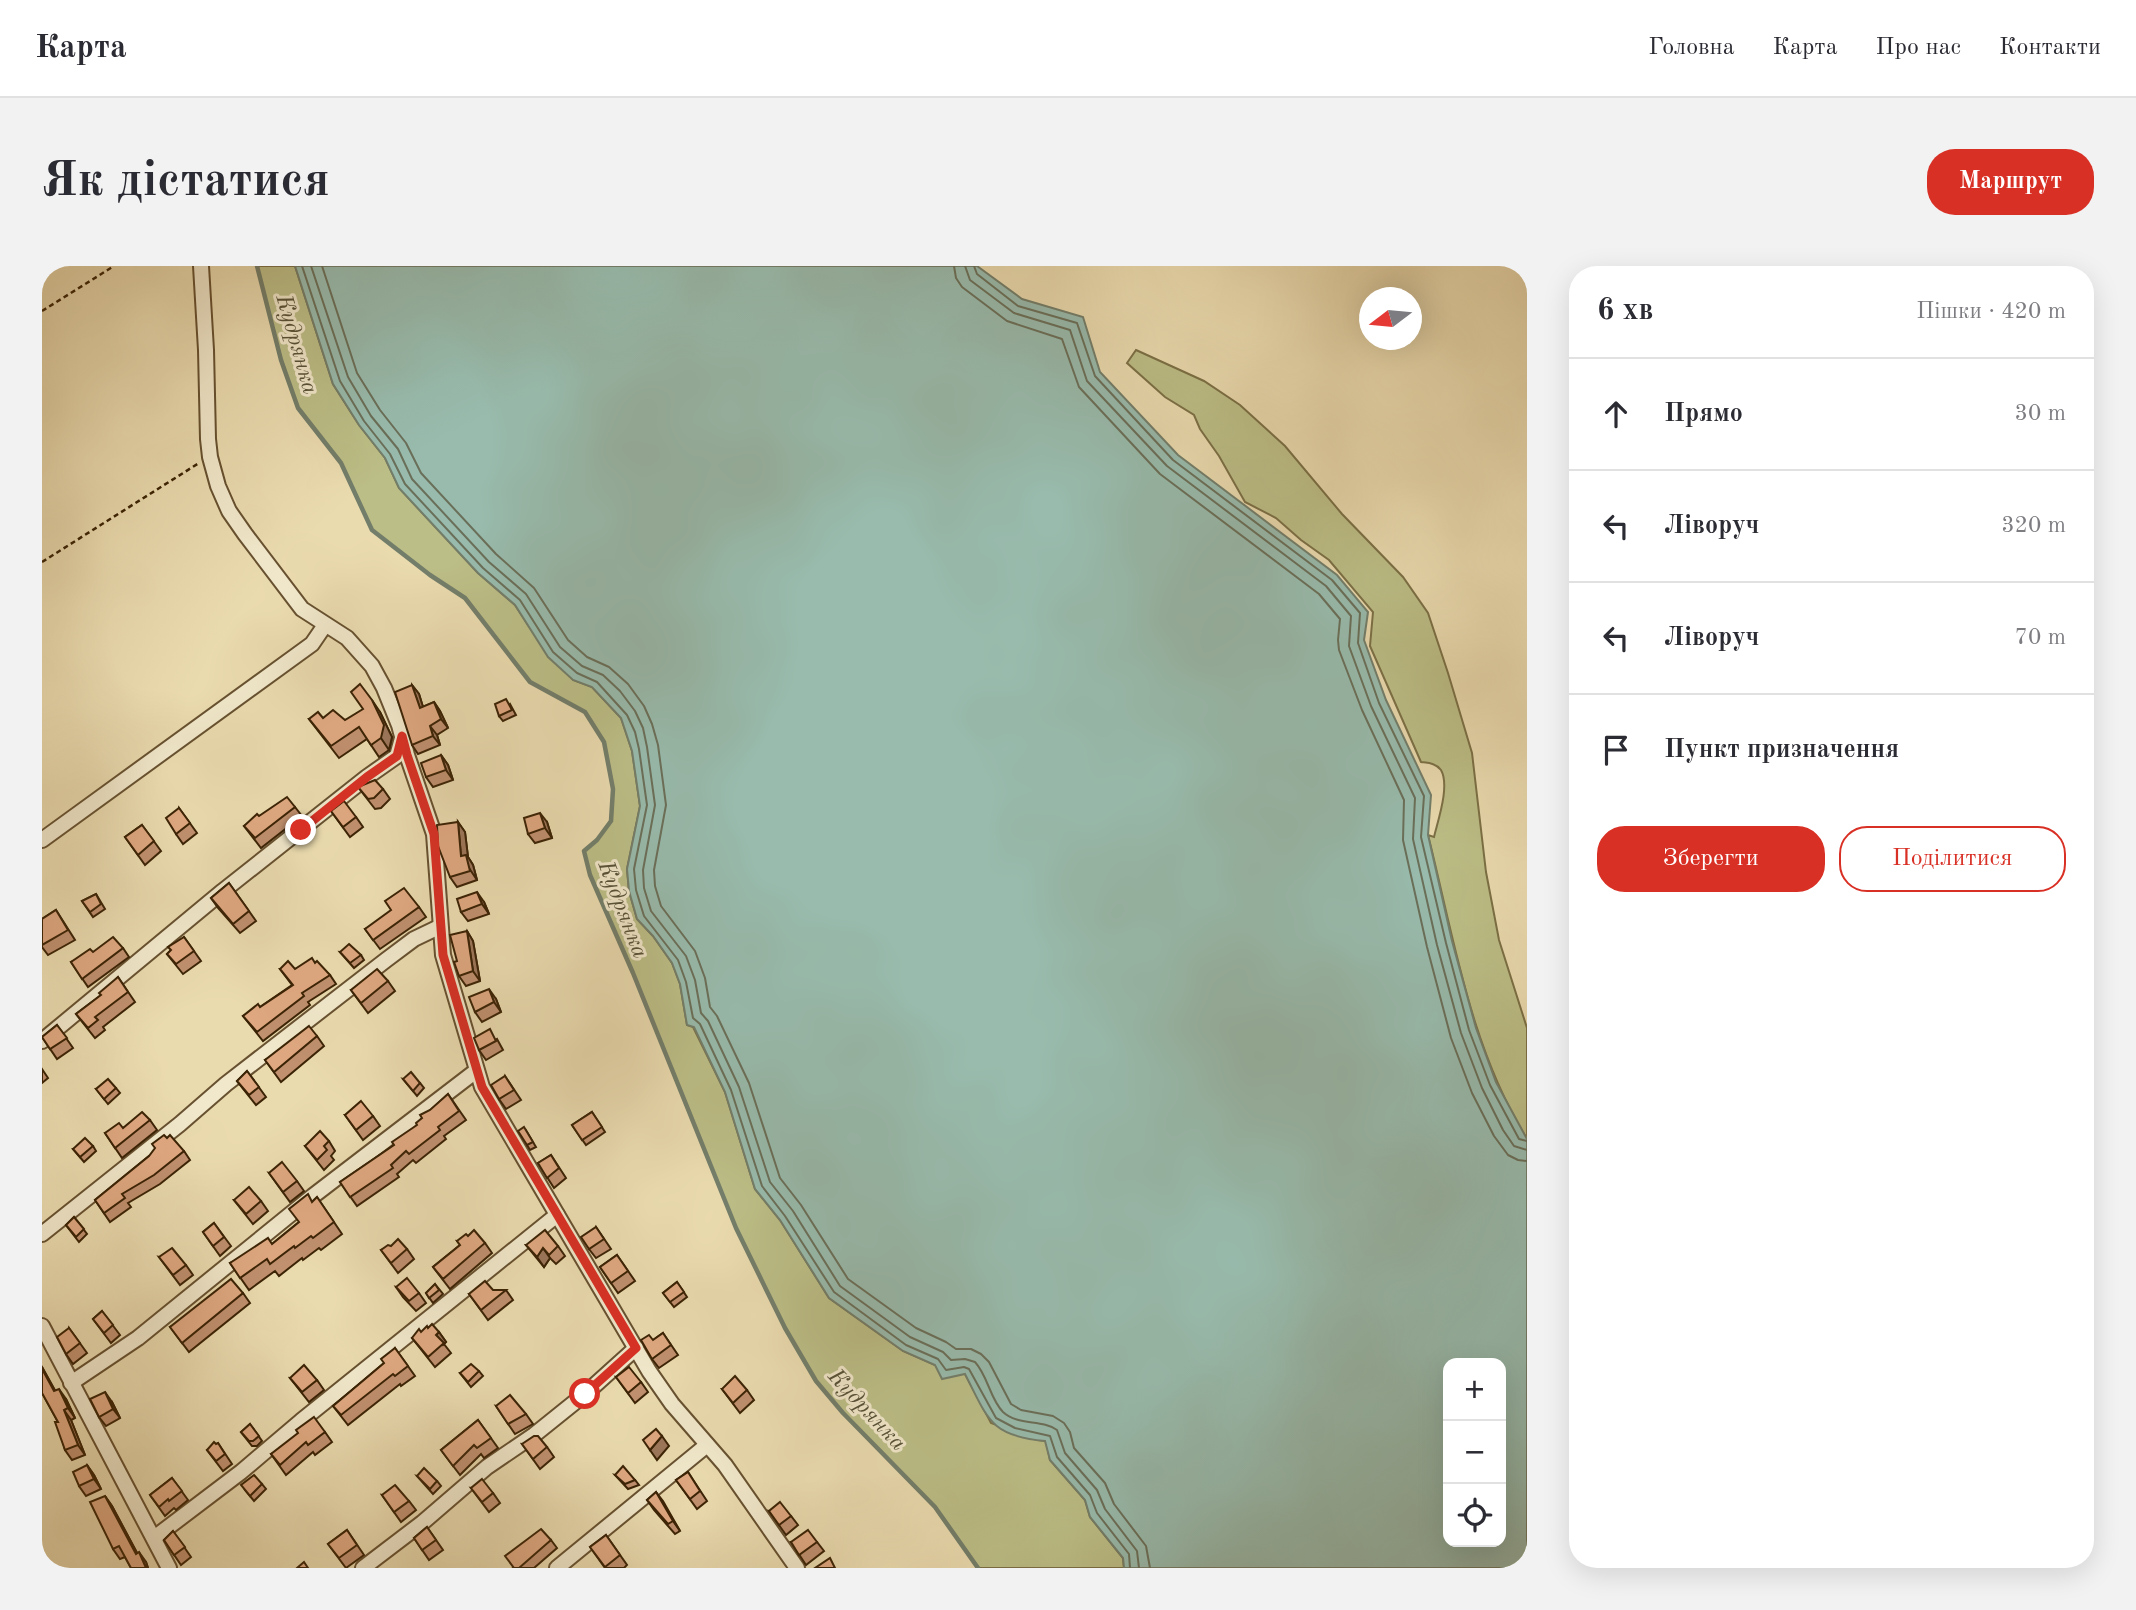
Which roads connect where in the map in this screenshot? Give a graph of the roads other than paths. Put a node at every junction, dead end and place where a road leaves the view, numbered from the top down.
1 (201, 266) edge
2 (325, 625) junction
3 (402, 736) junction
4 (42, 840) edge
5 (439, 926) junction
6 (42, 1041) edge
7 (476, 1071) junction
8 (557, 1215) junction
9 (42, 1234) edge
10 (42, 1326) edge
11 (636, 1348) junction
12 (71, 1383) junction
13 (707, 1445) junction
14 (154, 1538) junction
15 (796, 1567) edge
16 (169, 1568) edge
17 (363, 1568) edge
18 (557, 1568) edge

1 - 2 street
2 - 3 street
2 - 4 street
3 - 5 street
3 - 6 street
5 - 7 street
5 - 9 street
7 - 8 street
7 - 12 street
8 - 11 street
8 - 14 street
10 - 12 street
11 - 13 street
11 - 17 street
12 - 14 street
13 - 15 street
13 - 18 street
14 - 16 street

